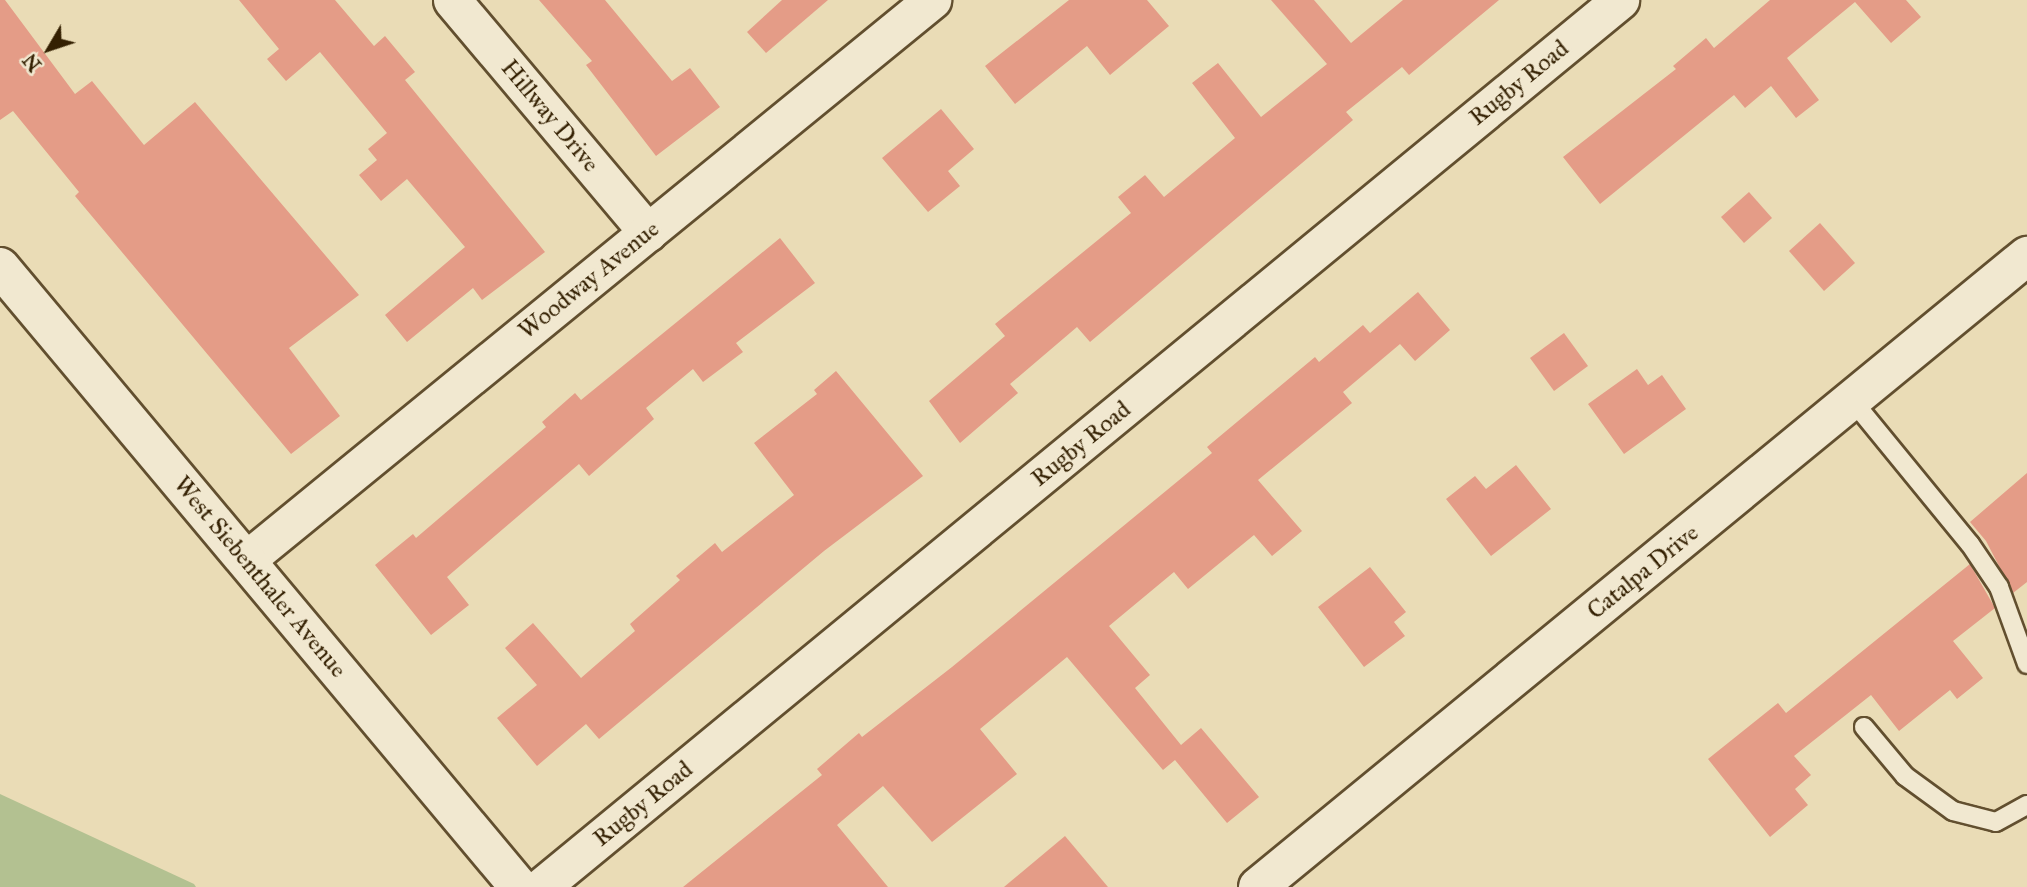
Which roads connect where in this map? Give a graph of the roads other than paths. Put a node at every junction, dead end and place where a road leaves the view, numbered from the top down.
1 (452, 0) edge
2 (932, 0) edge
3 (1620, 0) edge
4 (648, 233) junction
5 (2027, 256) edge
6 (0, 267) edge
7 (1852, 400) junction
8 (246, 560) junction
9 (2027, 664) edge
10 (1864, 727) dead end
11 (2027, 805) edge
12 (519, 887) edge
13 (541, 887) edge
14 (1258, 887) edge

1 - 4 street, Hillway Drive
2 - 4 street, Woodway Avenue
3 - 13 street, Rugby Road
4 - 8 street, Woodway Avenue
5 - 7 street, Catalpa Drive
6 - 8 street, West Siebenthaler Avenue
7 - 9 lane
7 - 14 street, Catalpa Drive
8 - 12 street, West Siebenthaler Avenue
10 - 11 lane

